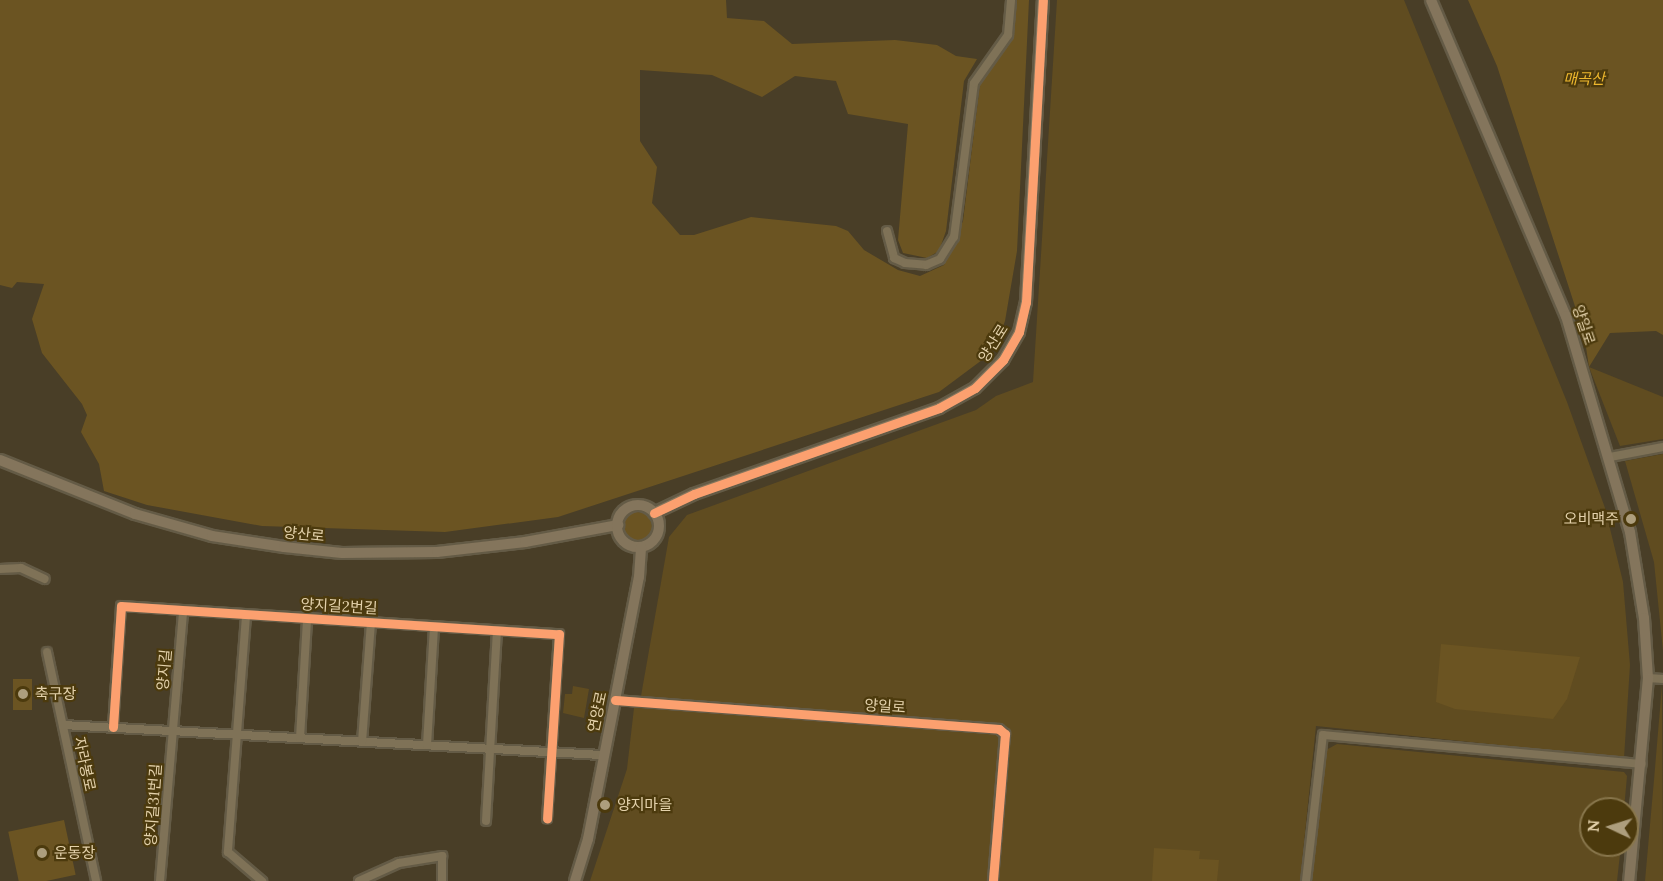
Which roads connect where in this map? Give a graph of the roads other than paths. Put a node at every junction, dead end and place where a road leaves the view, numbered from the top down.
1 (1011, 0) edge
2 (1043, 0) edge
3 (1431, 0) edge
4 (887, 231) dead end
5 (1663, 447) edge
6 (1610, 457) junction
7 (0, 460) edge
8 (654, 513) junction
9 (618, 525) junction
10 (641, 547) junction
11 (0, 569) edge
12 (45, 579) dead end
13 (183, 611) junction
14 (246, 616) junction
15 (307, 620) junction
16 (371, 623) junction
17 (434, 627) junction
18 (497, 630) junction
19 (47, 652) dead end
20 (1648, 678) junction
21 (1663, 679) edge
22 (615, 700) junction
23 (63, 724) junction
24 (113, 727) junction
25 (172, 731) junction
26 (234, 734) junction
27 (300, 738) junction
28 (362, 742) junction
29 (426, 745) junction
30 (490, 749) junction
31 (550, 752) junction
32 (602, 755) junction
33 (1642, 764) junction
34 (547, 819) dead end
35 (486, 821) dead end
36 (96, 881) edge
37 (160, 881) edge
38 (260, 881) edge
39 (359, 881) edge
40 (442, 881) edge
41 (574, 881) edge
42 (993, 881) edge
43 (1306, 881) edge
44 (1629, 881) edge

1 - 4 street
2 - 8 street, 양산로
3 - 6 street, 양일로
5 - 6 street
6 - 20 street, 양일로
7 - 9 street, 양산로
8 - 9 street
8 - 10 street
9 - 10 street
10 - 22 street, 연양로
11 - 12 street
13 - 14 street, 양지길2번길
13 - 24 street, 양지길2번길
13 - 25 street, 양지길
14 - 15 street, 양지길2번길
14 - 26 street
15 - 16 street, 양지길2번길
15 - 27 street
16 - 17 street, 양지길2번길
16 - 28 street
17 - 18 street, 양지길2번길
17 - 29 street
18 - 30 street
18 - 31 street, 양지길2번길
19 - 23 street, 자라봉로
20 - 21 street
20 - 33 street, 양일로
22 - 32 street, 연양로
22 - 42 street, 양일로
23 - 24 street
23 - 36 street, 자라봉로
24 - 25 street
25 - 26 street
25 - 37 street, 양지길31번길
26 - 27 street
26 - 38 street
27 - 28 street
28 - 29 street
29 - 30 street
30 - 31 street
30 - 35 street
31 - 32 street
31 - 34 street
32 - 41 street, 연양로
33 - 43 street
33 - 44 street, 양일로
39 - 40 street

